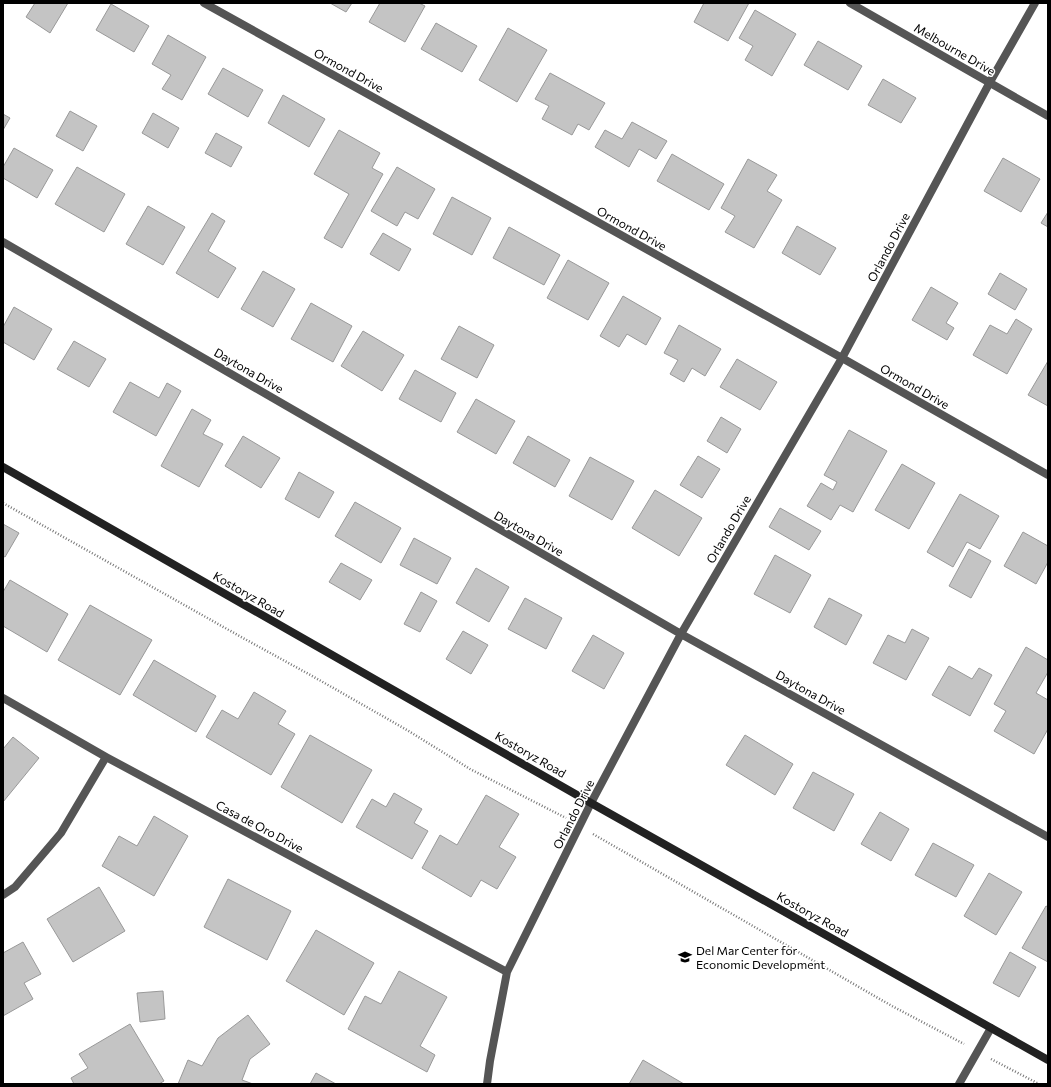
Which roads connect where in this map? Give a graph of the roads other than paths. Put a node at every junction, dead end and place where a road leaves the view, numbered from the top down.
1 (204, 3) edge
2 (850, 3) edge
3 (1035, 3) edge
4 (990, 82) junction
5 (1048, 116) edge
6 (3, 242) edge
7 (842, 358) junction
8 (3, 467) edge
9 (1048, 475) edge
10 (681, 634) junction
11 (3, 698) edge
12 (106, 757) junction
13 (591, 803) junction
14 (1048, 837) edge
15 (3, 895) edge
16 (507, 972) junction
17 (991, 1028) junction
18 (1048, 1060) edge
19 (487, 1084) edge
20 (959, 1084) edge

1 - 7 street, Ormond Drive
2 - 4 street, Melbourne Drive
3 - 4 street, Orlando Drive
4 - 5 street, Melbourne Drive
4 - 7 street, Orlando Drive
6 - 10 street, Daytona Drive
7 - 9 street, Ormond Drive
7 - 10 street, Orlando Drive
8 - 13 main road, Kostoryz Road
10 - 13 street, Orlando Drive
10 - 14 street, Daytona Drive
11 - 12 street, Casa de Oro Drive
12 - 15 street
12 - 16 street, Casa de Oro Drive
13 - 16 street, Orlando Drive
13 - 17 main road, Kostoryz Road
16 - 19 street, Orlando Drive
17 - 18 main road, Kostoryz Road
17 - 20 street

